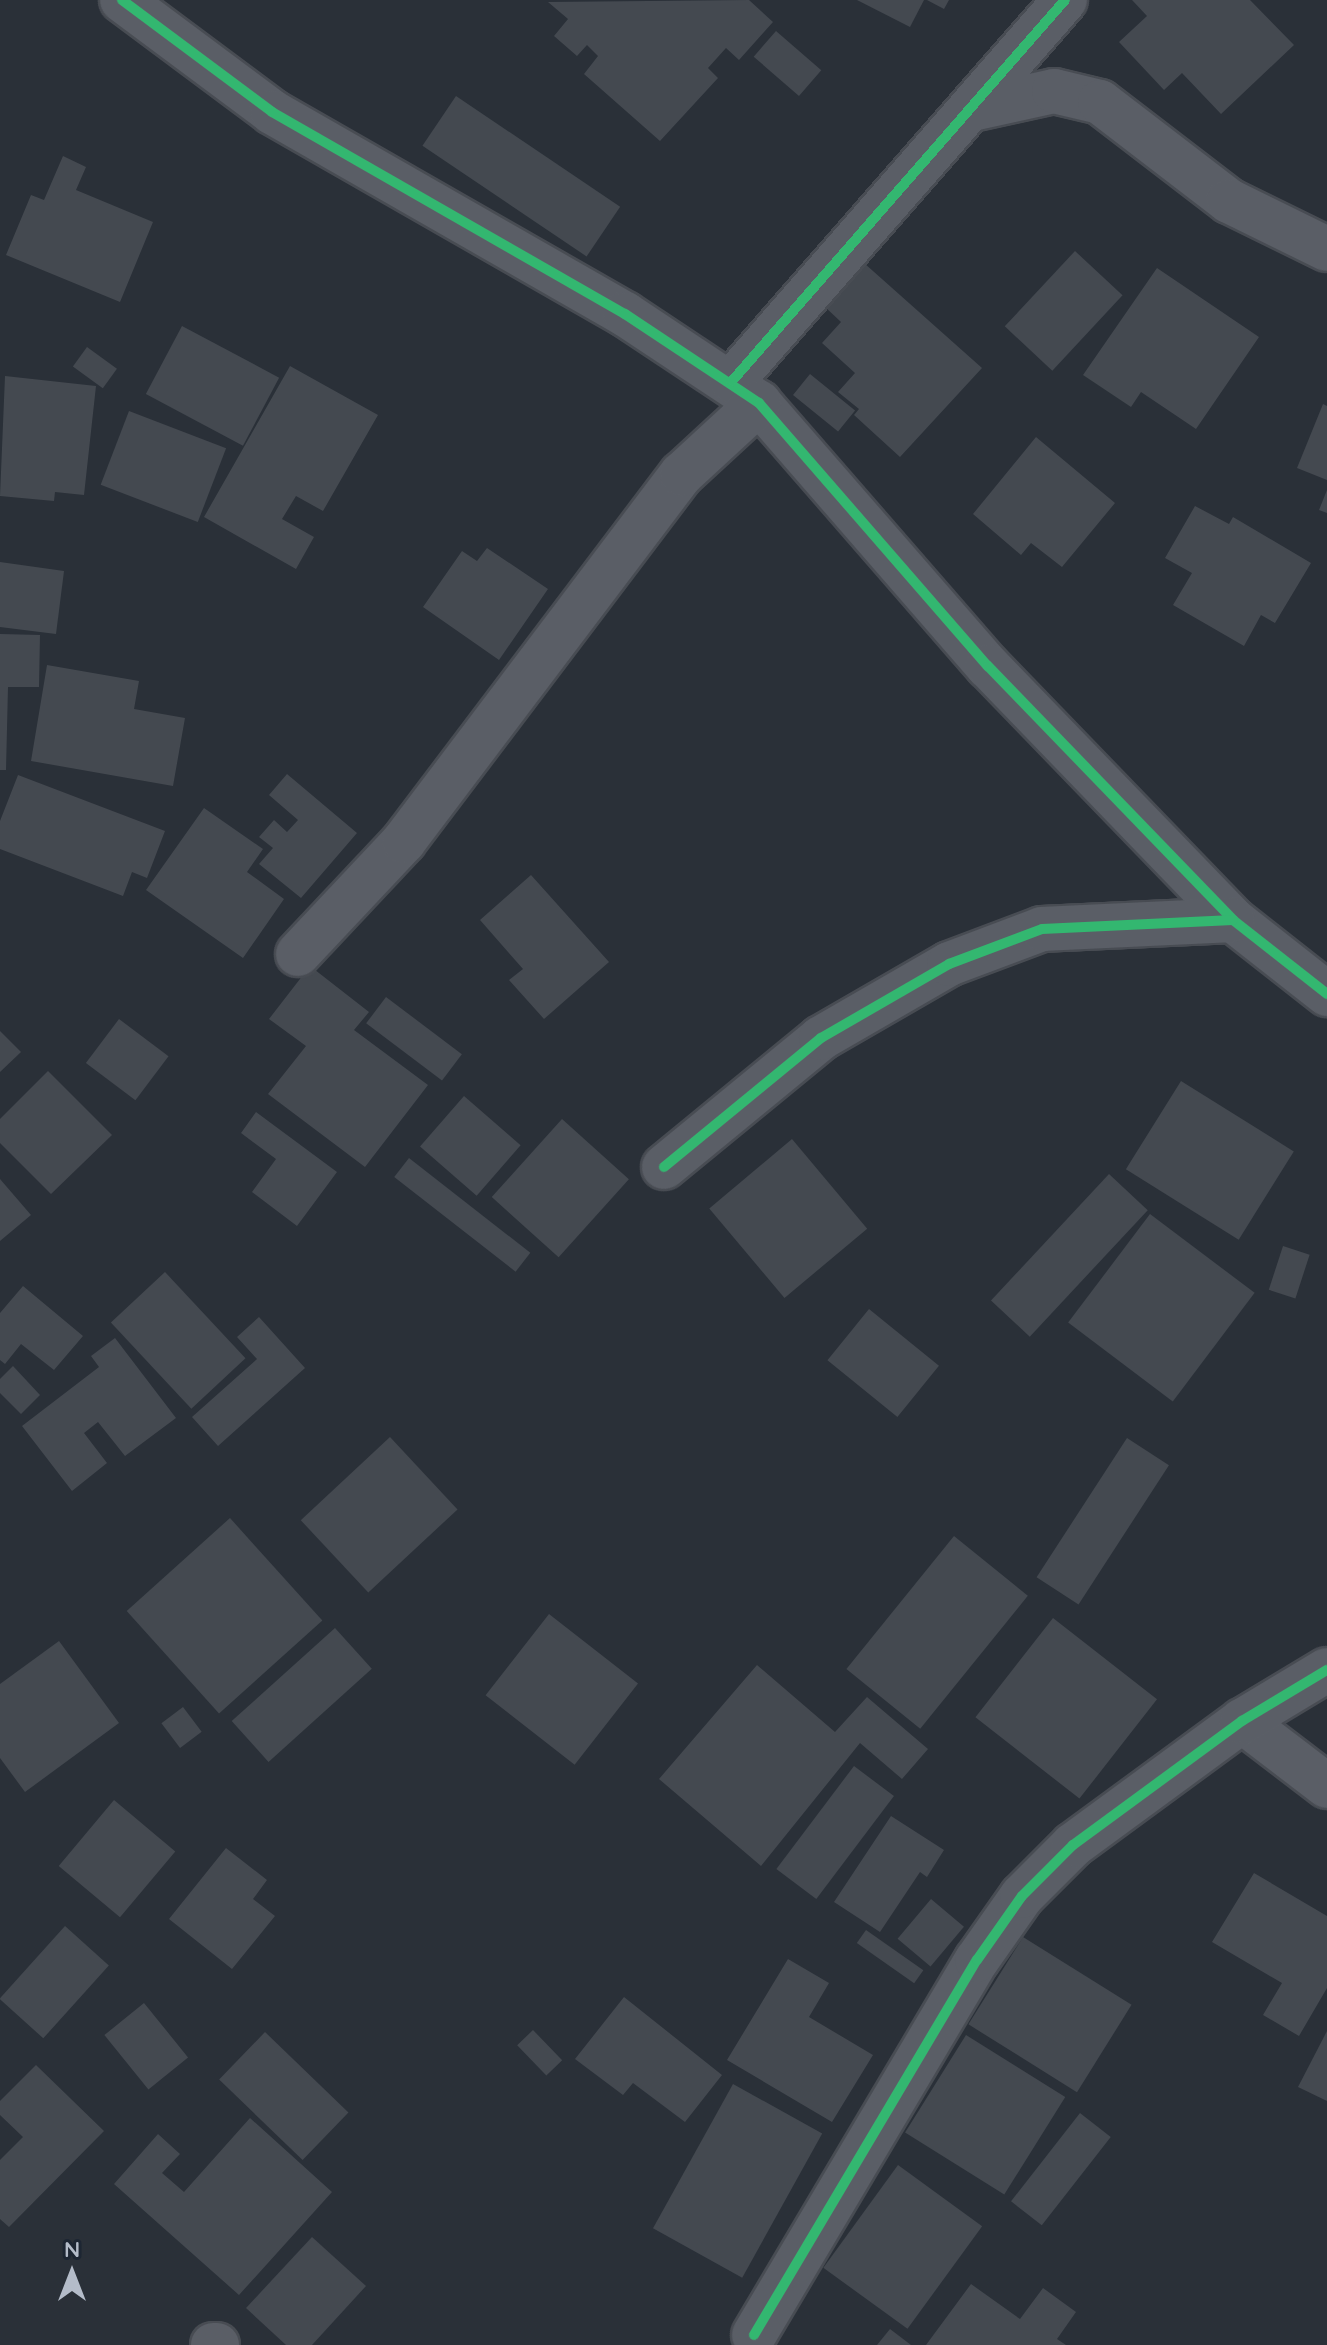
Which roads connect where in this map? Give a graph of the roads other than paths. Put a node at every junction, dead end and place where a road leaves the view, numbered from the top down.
1 (122, 0) edge
2 (1065, 0) edge
3 (972, 109) junction
4 (1327, 249) edge
5 (745, 392) junction
6 (1233, 920) junction
7 (298, 954) dead end
8 (1327, 994) edge
9 (664, 1167) dead end
10 (1327, 1670) edge
11 (1242, 1721) junction
12 (1327, 1786) edge
13 (754, 2335) dead end

1 - 5 street
2 - 3 street
3 - 4 street
3 - 5 street
5 - 6 street
5 - 7 street
6 - 8 street
6 - 9 street
10 - 11 street
11 - 12 street
11 - 13 street

